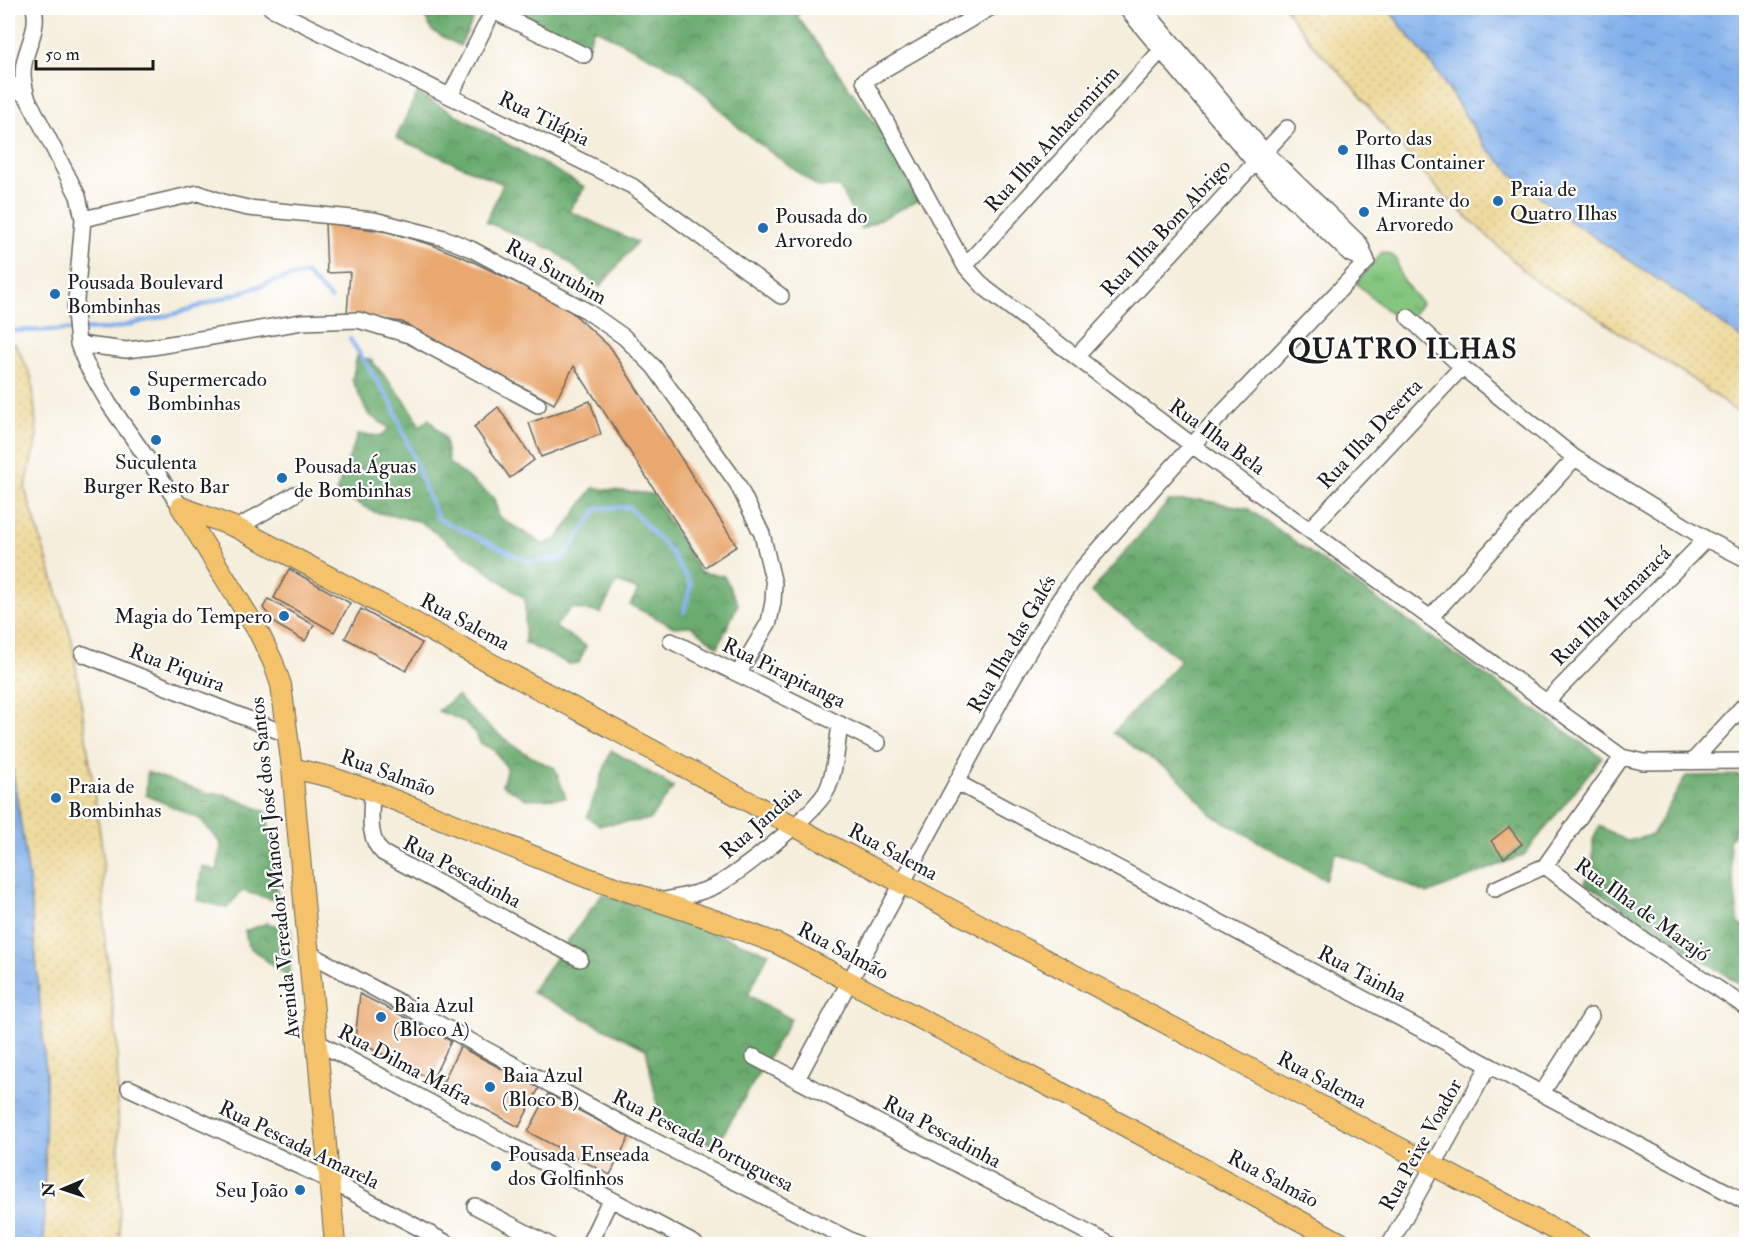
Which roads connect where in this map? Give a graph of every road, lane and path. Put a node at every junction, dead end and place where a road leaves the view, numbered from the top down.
1 (34, 8) edge
2 (271, 8) edge
3 (990, 8) edge
4 (1126, 8) edge
5 (1143, 8) edge
6 (1166, 45) junction
7 (584, 55) dead end
8 (8, 82) edge
9 (450, 96) junction
10 (27, 97) junction
11 (1287, 128) dead end
12 (1260, 158) junction
13 (83, 219) junction
14 (965, 266) junction
15 (781, 296) dead end
16 (1408, 317) dead end
17 (77, 342) junction
18 (1076, 357) junction
19 (1462, 367) junction
20 (538, 405) dead end
21 (1192, 446) junction
22 (1575, 458) junction
23 (295, 494) dead end
24 (181, 507) junction
25 (237, 528) junction
26 (1308, 530) junction
27 (1706, 539) junction
28 (1746, 559) edge
29 (1430, 618) junction
30 (671, 641) dead end
31 (83, 654) dead end
32 (738, 674) junction
33 (1546, 702) junction
34 (1746, 703) edge
35 (840, 724) junction
36 (289, 735) junction
37 (878, 743) dead end
38 (1622, 757) junction
39 (1746, 761) edge
40 (1692, 762) junction
41 (292, 768) junction
42 (958, 783) junction
43 (372, 791) junction
44 (794, 826) junction
45 (1545, 866) junction
46 (903, 884) junction
47 (1495, 889) dead end
48 (657, 902) junction
49 (309, 953) junction
50 (580, 959) dead end
51 (849, 982) junction
52 (1746, 1007) edge
53 (1591, 1016) dead end
54 (317, 1042) junction
55 (754, 1057) dead end
56 (1489, 1065) junction
57 (797, 1079) junction
58 (129, 1089) dead end
59 (1542, 1093) junction
60 (1434, 1166) junction
61 (329, 1180) junction
62 (610, 1200) junction
63 (1746, 1202) edge
64 (475, 1206) dead end
65 (335, 1245) edge
66 (449, 1245) edge
67 (548, 1245) edge
68 (589, 1245) edge
69 (695, 1245) edge
70 (858, 1245) edge
71 (1109, 1245) edge
72 (1343, 1245) edge
73 (1390, 1245) edge
74 (1581, 1245) edge

1 - 10 street
2 - 9 street, Rua Tilápia
3 - 14 street, Rua Ilha Bela
4 - 6 street
5 - 6 street
6 - 12 street
6 - 14 street, Rua Ilha Anhatomirim
7 - 9 street
8 - 10 street
9 - 15 street, Rua Tilápia
10 - 13 street
11 - 12 street, Rua Ilha Bom Abrigo
12 - 18 street, Rua Ilha Bom Abrigo
12 - 21 street, Rua Ilha das Galés
13 - 17 street, Avenida Vereador Manoel José dos Santos
13 - 32 street, Rua Surubim
14 - 18 street, Rua Ilha Bela
16 - 19 street
17 - 20 street
17 - 24 street, Avenida Vereador Manoel José dos Santos
18 - 21 street, Rua Ilha Bela
19 - 22 street
19 - 26 street, Rua Ilha Deserta
21 - 26 street, Rua Ilha Bela
21 - 42 street, Rua Ilha das Galés
22 - 27 street
22 - 29 street
23 - 25 street
24 - 25 main road, Rua Salema
24 - 36 main road, Avenida Vereador Manoel José dos Santos
25 - 44 main road, Rua Salema
26 - 29 street, Rua Ilha Bela
27 - 28 street
27 - 33 street, Rua Ilha Itamaracá
29 - 33 street, Rua Ilha Bela
30 - 32 street, Rua Pirapitanga
31 - 36 street, Rua Piquira
32 - 35 street, Rua Pirapitanga
33 - 38 street, Rua Ilha Bela
34 - 40 street
35 - 37 street, Rua Pirapitanga
35 - 44 street, Rua Jandaia
36 - 41 main road, Avenida Vereador Manoel José dos Santos
38 - 40 street
38 - 45 street
39 - 40 street
41 - 43 main road, Rua Salmão
41 - 49 main road, Avenida Vereador Manoel José dos Santos
42 - 46 street, Rua Ilha das Galés
42 - 56 street, Rua Tainha
43 - 48 main road, Rua Salmão
43 - 50 street, Rua Pescadinha
44 - 46 main road, Rua Salema
44 - 48 street, Rua Jandaia
45 - 47 street
45 - 52 street, Rua Ilha de Marajó
46 - 51 street, Rua Ilha das Galés
46 - 60 main road, Rua Salema
48 - 51 main road, Rua Salmão
49 - 54 main road, Avenida Vereador Manoel José dos Santos
49 - 70 street, Rua Pescada Portuguesa
51 - 57 street, Rua Ilha das Galés
51 - 72 main road, Rua Salmão
53 - 59 street
54 - 61 main road, Avenida Vereador Manoel José dos Santos
54 - 62 street, Rua Dilma Mafra
55 - 57 street, Rua Pescadinha
56 - 59 street, Rua Tainha
56 - 60 street, Rua Peixe Voador
57 - 71 street, Rua Pescadinha
58 - 61 street, Rua Pescada Amarela
59 - 63 street, Rua Tainha
60 - 73 street, Rua Peixe Voador
60 - 74 main road, Rua Salema
61 - 65 main road, Avenida Vereador Manoel José dos Santos
61 - 66 street, Rua Pescada Amarela
62 - 68 street
62 - 69 street, Rua Dilma Mafra
64 - 67 street

